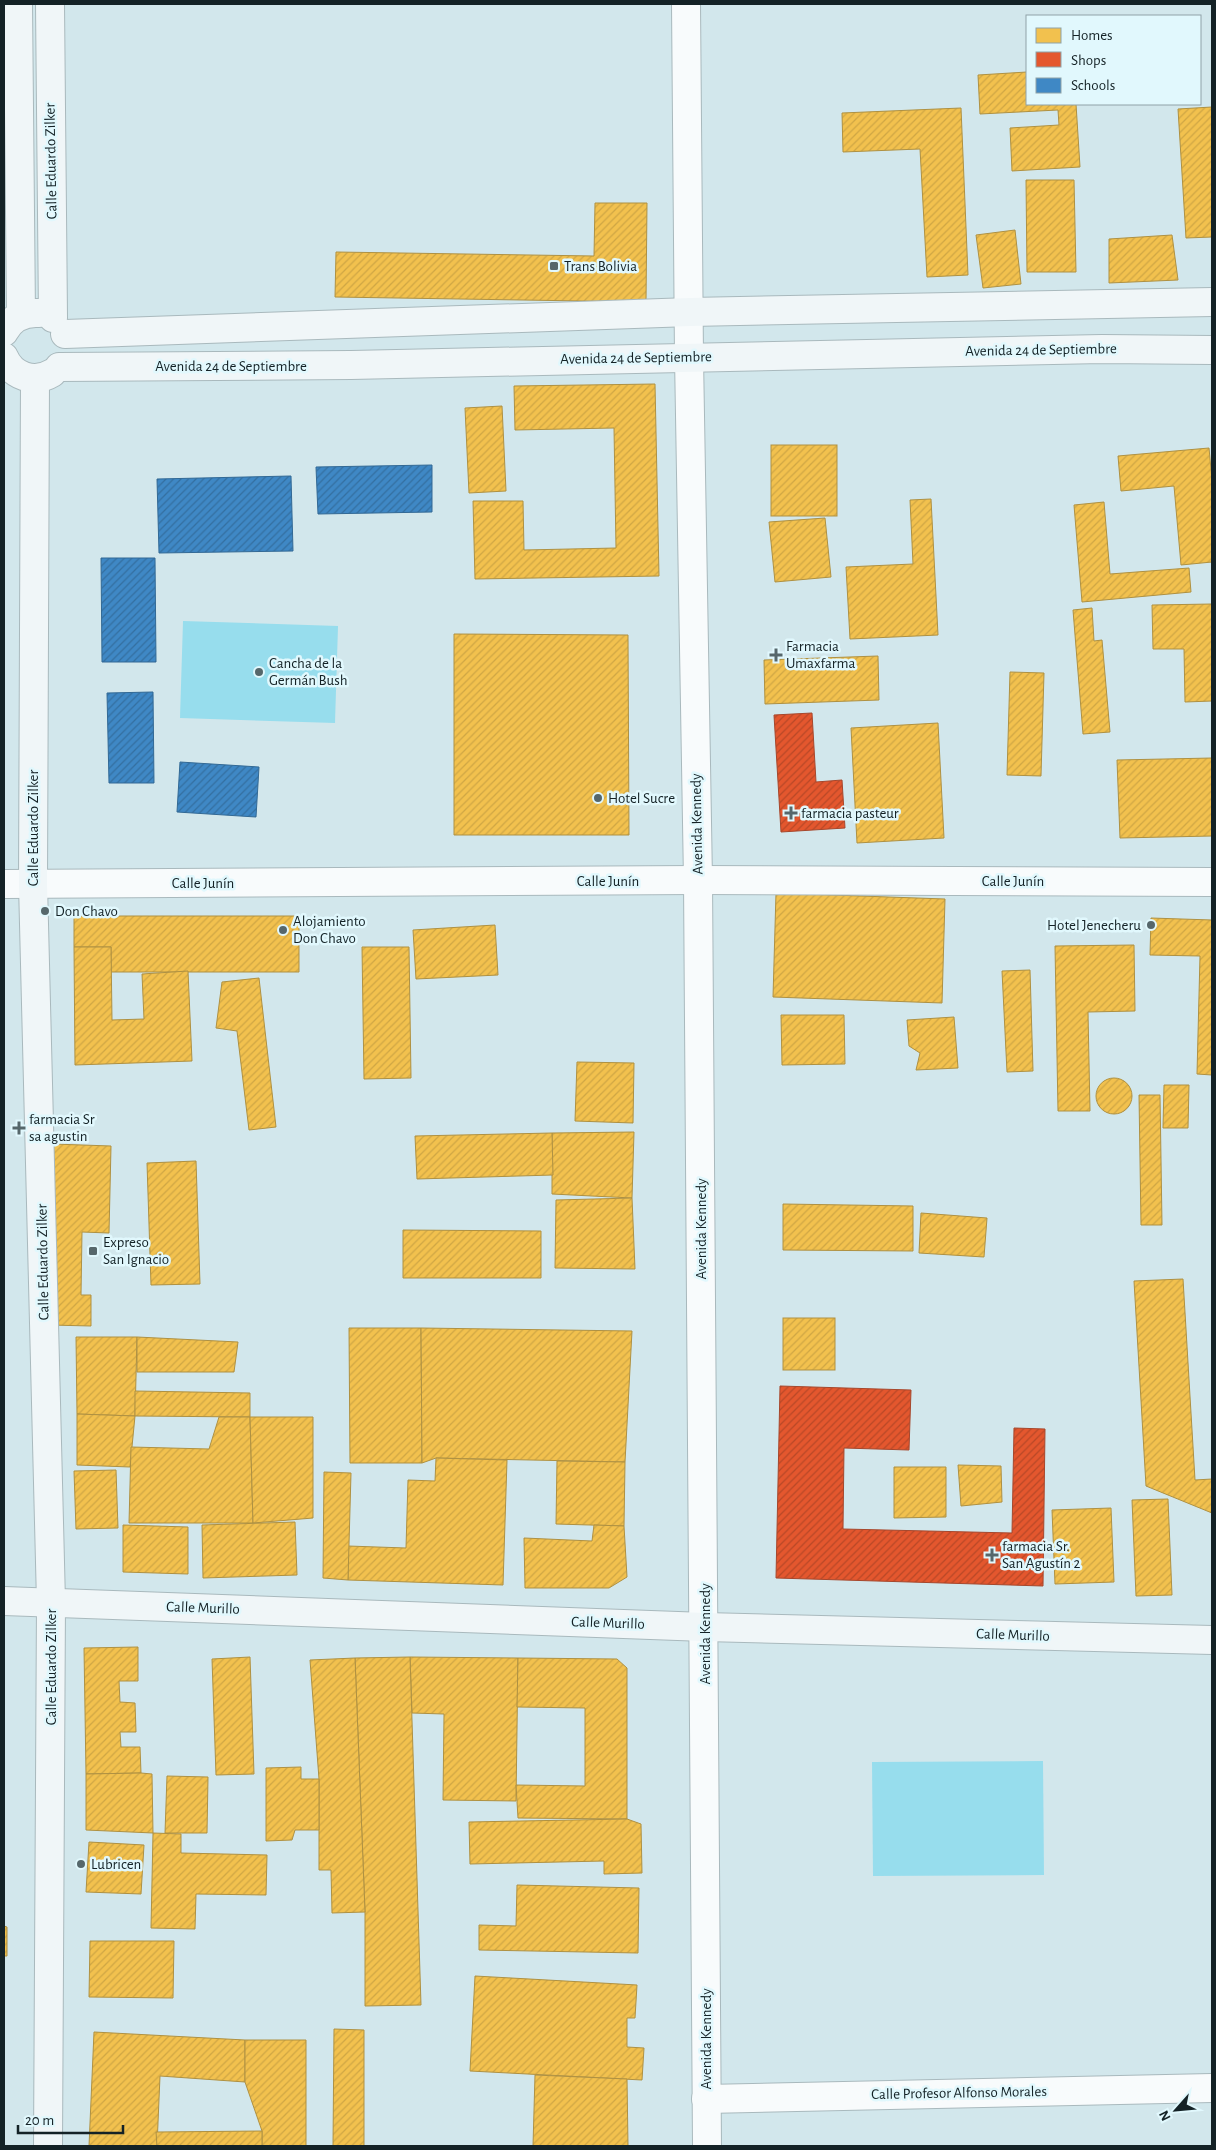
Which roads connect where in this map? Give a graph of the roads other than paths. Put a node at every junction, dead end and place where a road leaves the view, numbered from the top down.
1 (18, 4) edge
2 (50, 4) edge
3 (686, 4) edge
4 (1212, 302) edge
5 (690, 312) junction
6 (12, 324) edge
7 (59, 326) junction
8 (1212, 350) edge
9 (689, 357) junction
10 (4, 359) edge
11 (59, 367) junction
12 (35, 379) junction
13 (698, 880) junction
14 (1212, 882) edge
15 (4, 884) edge
16 (33, 884) junction
17 (4, 1601) edge
18 (51, 1602) junction
19 (705, 1627) junction
20 (1212, 1640) edge
21 (1212, 2088) edge
22 (706, 2098) junction
23 (48, 2146) edge
24 (707, 2146) edge

1 - 6 street, Calle Eduardo Zilker
2 - 7 street, Calle Eduardo Zilker
3 - 5 street, Avenida Kennedy
4 - 5 street
5 - 7 street
5 - 9 street, Avenida Kennedy
6 - 7 street
7 - 11 street
8 - 9 street, Avenida 24 de Septiembre
9 - 11 street, Avenida 24 de Septiembre
9 - 13 street, Avenida Kennedy
10 - 12 street
11 - 12 street, Avenida 24 de Septiembre
12 - 16 street, Calle Eduardo Zilker
13 - 14 street, Calle Junín
13 - 16 street, Calle Junín
13 - 19 street, Avenida Kennedy
15 - 16 street, Calle Junín
16 - 18 street, Calle Eduardo Zilker
17 - 18 street, Calle Murillo
18 - 19 street, Calle Murillo
18 - 23 street, Calle Eduardo Zilker
19 - 20 street, Calle Murillo
19 - 22 street, Avenida Kennedy
21 - 22 street, Calle Profesor Alfonso Morales
22 - 24 street, Avenida Kennedy

